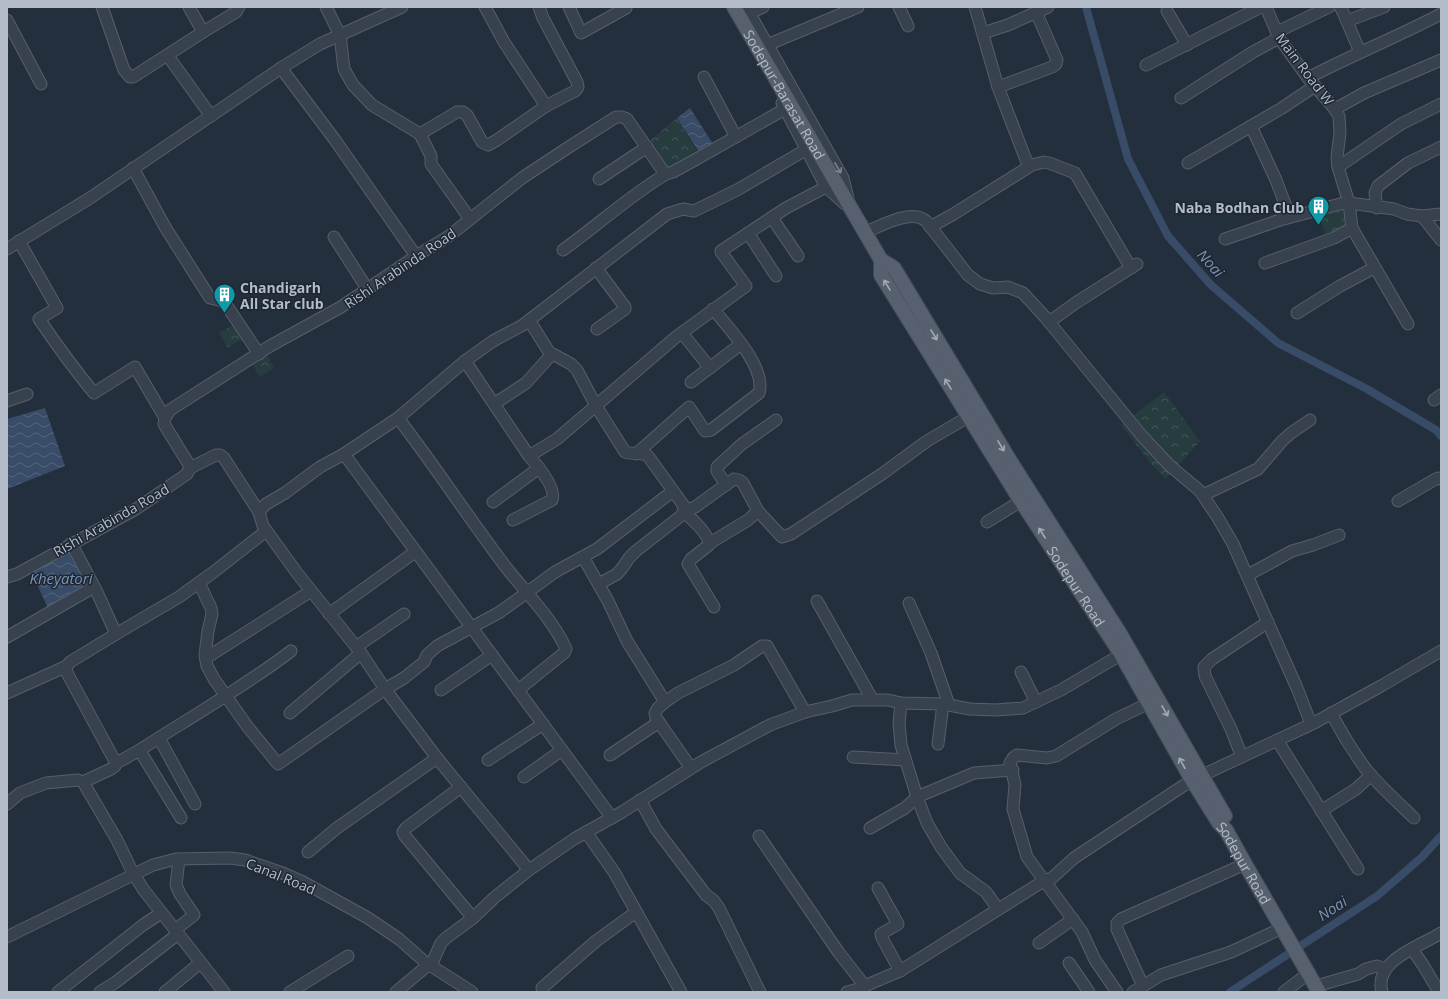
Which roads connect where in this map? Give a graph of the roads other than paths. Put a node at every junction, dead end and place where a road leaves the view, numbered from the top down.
1 (102, 7) edge
2 (189, 7) edge
3 (239, 7) edge
4 (326, 7) edge
5 (402, 7) edge
6 (485, 7) edge
7 (539, 7) edge
8 (569, 7) edge
9 (627, 7) edge
10 (726, 7) edge
11 (734, 7) edge
12 (763, 7) edge
13 (858, 7) edge
14 (899, 7) edge
15 (975, 7) edge
16 (1048, 7) edge
17 (1261, 7) edge
18 (1266, 7) edge
19 (1329, 7) edge
20 (1340, 7) edge
21 (1384, 7) edge
22 (1169, 8) edge
23 (748, 10) edge
24 (1036, 12) junction
25 (1441, 14) edge
26 (7, 20) edge
27 (1347, 22) junction
28 (908, 26) dead end
29 (203, 32) junction
30 (983, 33) junction
31 (1278, 35) junction
32 (340, 36) junction
33 (767, 45) junction
34 (1186, 45) junction
35 (1360, 52) junction
36 (168, 56) junction
37 (1441, 60) edge
38 (1146, 65) dead end
39 (281, 68) junction
40 (704, 77) dead end
41 (1311, 82) junction
42 (41, 84) dead end
43 (998, 87) junction
44 (1181, 98) dead end
45 (1441, 104) edge
46 (546, 106) junction
47 (785, 109) junction
48 (1335, 109) junction
49 (211, 116) junction
50 (1251, 126) junction
51 (420, 134) junction
52 (736, 137) junction
53 (647, 147) junction
54 (1441, 147) edge
55 (807, 149) junction
56 (1188, 163) dead end
57 (1032, 165) junction
58 (1338, 167) junction
59 (133, 168) junction
60 (666, 174) junction
61 (600, 179) dead end
62 (831, 184) junction
63 (1349, 203) junction
64 (1377, 208) junction
65 (851, 210) junction
66 (1441, 214) edge
67 (1422, 216) junction
68 (1290, 217) junction
69 (772, 218) junction
70 (470, 219) junction
71 (930, 227) junction
72 (1352, 228) junction
73 (864, 232) junction
74 (748, 233) junction
75 (334, 237) dead end
76 (1225, 239) dead end
77 (1441, 240) edge
78 (19, 242) junction
79 (7, 249) edge
80 (563, 250) dead end
81 (416, 256) junction
82 (798, 256) dead end
83 (881, 260) junction
84 (1265, 263) dead end
85 (596, 268) junction
86 (1374, 268) junction
87 (776, 276) dead end
88 (368, 290) junction
89 (713, 309) junction
90 (1297, 313) dead end
91 (529, 320) junction
92 (1049, 322) junction
93 (1408, 324) dead end
94 (597, 329) dead end
95 (682, 333) junction
96 (741, 344) junction
97 (259, 354) junction
98 (552, 354) junction
99 (465, 361) junction
100 (710, 368) junction
101 (691, 382) dead end
102 (27, 394) dead end
103 (7, 401) edge
104 (494, 404) junction
105 (596, 406) junction
106 (165, 418) junction
107 (398, 418) junction
108 (968, 418) junction
109 (776, 420) dead end
110 (1310, 420) dead end
111 (344, 454) junction
112 (636, 454) junction
113 (529, 456) junction
114 (190, 468) junction
115 (539, 468) junction
116 (1441, 479) edge
117 (726, 484) junction
118 (674, 491) junction
119 (1203, 495) junction
120 (1021, 501) junction
121 (1398, 501) dead end
122 (492, 502) dead end
123 (684, 511) junction
124 (758, 511) junction
125 (258, 512) junction
126 (513, 520) dead end
127 (987, 522) dead end
128 (266, 531) junction
129 (1339, 535) dead end
130 (72, 543) junction
131 (710, 543) junction
132 (415, 552) junction
133 (583, 557) junction
134 (1248, 575) junction
135 (7, 577) edge
136 (199, 583) junction
137 (599, 584) junction
138 (94, 587) junction
139 (311, 591) junction
140 (527, 593) junction
141 (817, 601) dead end
142 (909, 603) dead end
143 (714, 607) dead end
144 (329, 614) junction
145 (404, 614) dead end
146 (1268, 622) junction
147 (471, 628) junction
148 (116, 634) junction
149 (7, 637) edge
150 (358, 650) junction
151 (291, 651) dead end
152 (1441, 651) edge
153 (1125, 652) junction
154 (492, 655) junction
155 (206, 658) junction
156 (67, 666) junction
157 (1021, 672) dead end
158 (385, 689) junction
159 (441, 690) dead end
160 (518, 690) junction
161 (7, 693) edge
162 (226, 696) junction
163 (872, 699) junction
164 (665, 702) junction
165 (1036, 702) junction
166 (901, 703) junction
167 (1149, 703) junction
168 (946, 705) junction
169 (805, 712) junction
170 (290, 713) dead end
171 (1331, 713) junction
172 (659, 722) junction
173 (543, 724) junction
174 (1311, 724) junction
175 (159, 738) junction
176 (1277, 740) junction
177 (938, 744) dead end
178 (562, 750) junction
179 (140, 751) junction
180 (610, 755) dead end
181 (1242, 756) junction
182 (853, 757) dead end
183 (437, 758) junction
184 (488, 760) dead end
185 (906, 760) junction
186 (116, 763) junction
187 (691, 768) junction
188 (1012, 770) junction
189 (1371, 774) junction
190 (524, 777) dead end
191 (1197, 778) junction
192 (83, 782) junction
193 (461, 787) junction
194 (917, 797) junction
195 (640, 800) junction
196 (7, 804) edge
197 (195, 804) dead end
198 (1321, 811) junction
199 (181, 818) dead end
200 (612, 818) junction
201 (1414, 818) dead end
202 (870, 828) dead end
203 (586, 832) junction
204 (759, 836) dead end
205 (308, 852) dead end
206 (178, 859) junction
207 (1244, 864) junction
208 (1358, 869) dead end
209 (529, 870) junction
210 (132, 872) junction
211 (1045, 881) junction
212 (878, 888) dead end
213 (998, 909) junction
214 (636, 912) junction
215 (161, 913) junction
216 (473, 918) junction
217 (1073, 919) junction
218 (1284, 931) junction
219 (177, 932) junction
220 (1441, 933) edge
221 (7, 937) edge
222 (1039, 943) dead end
223 (1412, 949) junction
224 (348, 956) dead end
225 (200, 963) junction
226 (1069, 963) dead end
227 (430, 964) junction
228 (1306, 968) junction
229 (1385, 969) junction
230 (900, 971) junction
231 (865, 986) junction
232 (1143, 986) junction
233 (542, 988) dead end
234 (1317, 989) edge
235 (58, 992) edge
236 (100, 992) edge
237 (166, 992) edge
238 (224, 992) edge
239 (290, 992) edge
240 (396, 992) edge
241 (472, 992) edge
242 (681, 992) edge
243 (760, 992) edge
244 (847, 992) edge
245 (1089, 992) edge
246 (1117, 992) edge
247 (1133, 992) edge
248 (1284, 992) edge
249 (1382, 992) edge
250 (1439, 992) edge

1 - 36 street
2 - 29 street
3 - 29 street
4 - 32 street
5 - 32 street
6 - 46 street
7 - 46 street
8 - 9 street
10 - 47 street
11 - 62 main road, Sodepur-Barasat Road
12 - 23 street
13 - 33 street
14 - 28 street
15 - 30 street
16 - 24 street
17 - 34 street
18 - 31 street, Main Road W
19 - 31 street
20 - 27 street
21 - 27 street
22 - 34 street
23 - 33 street
24 - 30 street
24 - 43 street
25 - 35 street
26 - 42 street
27 - 35 street
29 - 36 street
30 - 43 street
31 - 41 street, Main Road W
31 - 44 street
32 - 39 street
32 - 51 street
33 -> 65 street
34 - 38 street
35 - 41 street
36 - 49 street
37 - 48 street
39 - 49 street
39 - 81 street
40 - 52 street
41 - 48 street, Main Road W
41 - 50 street
43 - 57 street
45 - 58 street
46 - 51 street
47 - 52 street
47 - 55 street
48 - 58 street, Main Road W
49 - 59 street
50 - 56 street
50 - 68 street
51 - 70 street
52 - 60 street
53 - 60 street, Rishi Arabinda Road
53 - 61 street
53 - 70 street, Rishi Arabinda Road
54 - 64 street
55 - 62 street
55 - 85 street
57 - 71 street
57 - 92 street
58 - 63 street, Main Road W
59 - 78 street
59 - 97 street
60 - 80 street
62 - 65 main road, Sodepur Road
62 - 69 street
63 - 64 street
63 - 68 street
63 - 72 street, Main Road W
64 - 67 street
65 - 73 main road, Sodepur Road
66 - 67 street
67 - 77 street
68 - 76 street
69 - 74 street
69 - 82 street
70 - 81 street, Rishi Arabinda Road
71 - 73 street
71 - 92 street
72 - 84 street
72 - 86 street
73 - 83 main road, Sodepur Road
74 - 87 street
74 - 89 street
75 - 88 street
78 - 79 street
78 - 106 street
81 - 88 street, Rishi Arabinda Road
108 -> 83 main road, Sodepur Road
83 -> 153 main road
85 - 91 street
85 - 94 street
86 - 90 street
86 - 93 street
88 - 97 street, Rishi Arabinda Road
89 - 95 street
89 - 96 street
91 - 98 street
91 - 99 street
92 - 119 street
95 - 100 street
95 - 105 street
96 - 100 street
96 - 112 street
97 - 106 street, Rishi Arabinda Road
98 - 104 street
98 - 105 street
99 - 104 street
99 - 107 street
100 - 101 street
102 - 103 street
104 - 113 street
105 - 112 street
105 - 113 street
106 - 114 street
107 - 111 street
107 - 140 street
108 - 120 main road, Sodepur Road
108 - 124 street
109 - 117 street
110 - 119 street
111 - 125 street
111 - 132 street
112 - 118 street
113 - 115 street
114 - 125 street, Rishi Arabinda Road
114 - 130 street, Rishi Arabinda Road
115 - 122 street
115 - 126 street
116 - 121 street
117 - 123 street
117 - 124 street
118 - 123 street
118 - 133 street
119 - 134 street
120 - 127 street
153 -> 120 main road, Sodepur Road
123 - 131 street
123 - 137 street
124 - 131 street
125 - 128 street
128 - 136 street
128 - 139 street
129 - 134 street
130 - 135 street, Rishi Arabinda Road
130 - 138 street
131 - 143 street
132 - 144 street
132 - 147 street
133 - 137 street
133 - 140 street
134 - 146 street
136 - 148 street
136 - 155 street
137 - 164 street
138 - 148 street
138 - 149 street
139 - 144 street
139 - 155 street
140 - 147 street
140 - 160 street
141 - 163 street
142 - 168 street
144 - 150 street
145 - 150 street
146 - 174 street
146 - 181 street
147 - 154 street
147 - 158 street
148 - 156 street
150 - 158 street
150 - 170 street
151 - 162 street
152 - 171 street
153 - 165 street
153 - 167 main road, Sodepur Road
153 -> 191 main road
154 - 159 street
154 - 160 street
155 - 162 street
156 - 161 street
156 - 186 street
157 - 165 street
158 - 162 street
158 - 183 street
160 - 173 street
162 - 175 street
163 - 166 street
163 - 169 street
164 - 169 street
164 - 172 street
165 - 168 street
166 - 168 street
166 - 185 street
167 - 188 street
191 -> 167 main road, Sodepur Road
168 - 177 street
169 - 187 street
171 - 174 street
171 - 189 street
172 - 180 street
172 - 187 street
173 - 178 street
173 - 184 street
174 - 176 street
175 - 179 street
175 - 197 street
176 - 181 street
176 - 198 street
178 - 190 street
178 - 200 street
179 - 186 street
179 - 199 street
181 - 191 street
182 - 185 street
183 - 193 street
183 - 205 street
185 - 194 street
186 - 192 street
187 - 195 street
188 - 194 street
188 - 211 street
189 - 198 street
189 - 201 street
191 - 207 main road, Sodepur Road
191 - 211 street
192 - 196 street
192 - 210 street
193 - 209 street
193 - 216 street
194 - 202 street
194 - 213 street
195 - 200 street
195 - 243 street
198 - 208 street
200 - 203 street
203 - 209 street
203 - 214 street
204 - 231 street
206 - 210 street, Canal Road
206 - 219 street
206 - 227 street, Canal Road
207 - 218 main road, Sodepur Road
207 - 232 street
209 - 216 street
210 - 215 street
210 - 221 street, Canal Road
211 - 213 street
211 - 217 street
212 - 230 street
213 - 230 street
214 - 233 street
214 - 242 street
215 - 219 street
215 - 235 street
216 - 227 street
217 - 222 street
217 - 246 street
218 - 228 main road, Sodepur Road
218 - 232 street
219 - 225 street
219 - 236 street
220 - 223 street
223 - 229 street
223 - 250 street
224 - 239 street
225 - 237 street
225 - 238 street
226 - 245 street
227 - 240 street
227 - 241 street, Canal Road
228 - 234 main road, Sodepur Road
228 - 248 street
229 - 234 street
229 - 249 street
230 - 231 street
231 - 244 street
232 - 247 street

